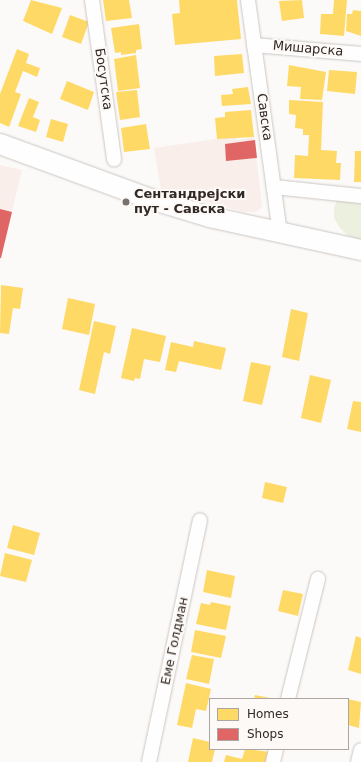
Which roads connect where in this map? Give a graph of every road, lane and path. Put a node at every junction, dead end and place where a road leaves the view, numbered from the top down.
1 (92, 0) edge
2 (248, 0) edge
3 (254, 45) junction
4 (361, 54) edge
5 (0, 144) edge
6 (114, 159) dead end
7 (274, 187) junction
8 (361, 196) edge
9 (280, 234) junction
10 (361, 250) edge
11 (200, 520) dead end
12 (318, 579) dead end
13 (288, 698) edge
14 (276, 750) edge
15 (361, 750) edge
16 (149, 762) edge
17 (273, 762) edge
18 (358, 762) edge

1 - 6 street, Босутска
2 - 3 street, Савска
3 - 4 street, Мишарска
3 - 7 street, Савска
5 - 9 main road
7 - 8 street
7 - 9 street, Савска
9 - 10 main road
11 - 16 street, Еме Голдман
12 - 13 street
14 - 17 street
15 - 18 street

